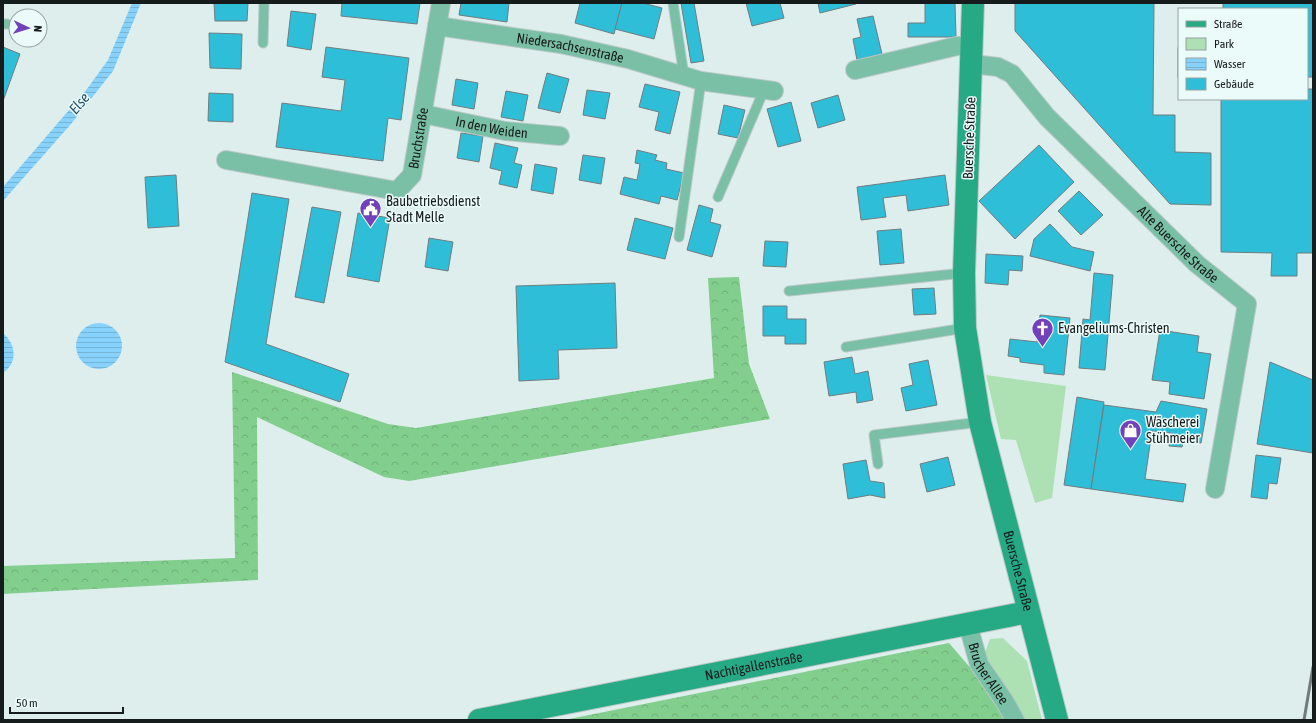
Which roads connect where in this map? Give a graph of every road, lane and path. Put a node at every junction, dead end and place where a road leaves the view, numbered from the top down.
1 (264, 3) edge
2 (441, 3) edge
3 (673, 3) edge
4 (973, 3) edge
5 (437, 26) junction
6 (263, 43) dead end
7 (973, 55) junction
8 (855, 70) dead end
9 (693, 78) junction
10 (769, 90) joint
11 (423, 114) junction
12 (560, 136) dead end
13 (226, 160) dead end
14 (718, 197) dead end
15 (679, 237) dead end
16 (964, 273) junction
17 (789, 291) dead end
18 (965, 328) junction
19 (846, 347) dead end
20 (980, 422) junction
21 (878, 464) dead end
22 (1215, 489) dead end
23 (1028, 612) junction
24 (968, 625) junction
25 (479, 720) edge
26 (1015, 720) edge
27 (1057, 720) edge

1 - 6 lane
2 - 5 street, Bruchstraße
3 - 9 lane
4 - 7 main road, Buersche Straße
5 - 9 street, Niedersachsenstraße
5 - 11 street, Bruchstraße
7 - 8 street
7 - 16 main road, Buersche Straße
7 - 22 street, Alte Buersche Straße
9 - 10 street, Niedersachsenstraße
9 - 15 lane
10 - 14 lane, Niedersachsenstraße
11 - 12 street, In den Weiden
11 - 13 street, Bruchstraße
16 - 17 lane
16 - 18 main road, Buersche Straße
18 - 19 lane
18 - 20 main road, Buersche Straße
20 - 21 lane
20 - 23 main road, Buersche Straße
23 - 24 main road, Nachtigallenstraße
23 - 27 main road, Buersche Straße
24 - 25 main road, Nachtigallenstraße
24 - 26 street, Brucher Allee

